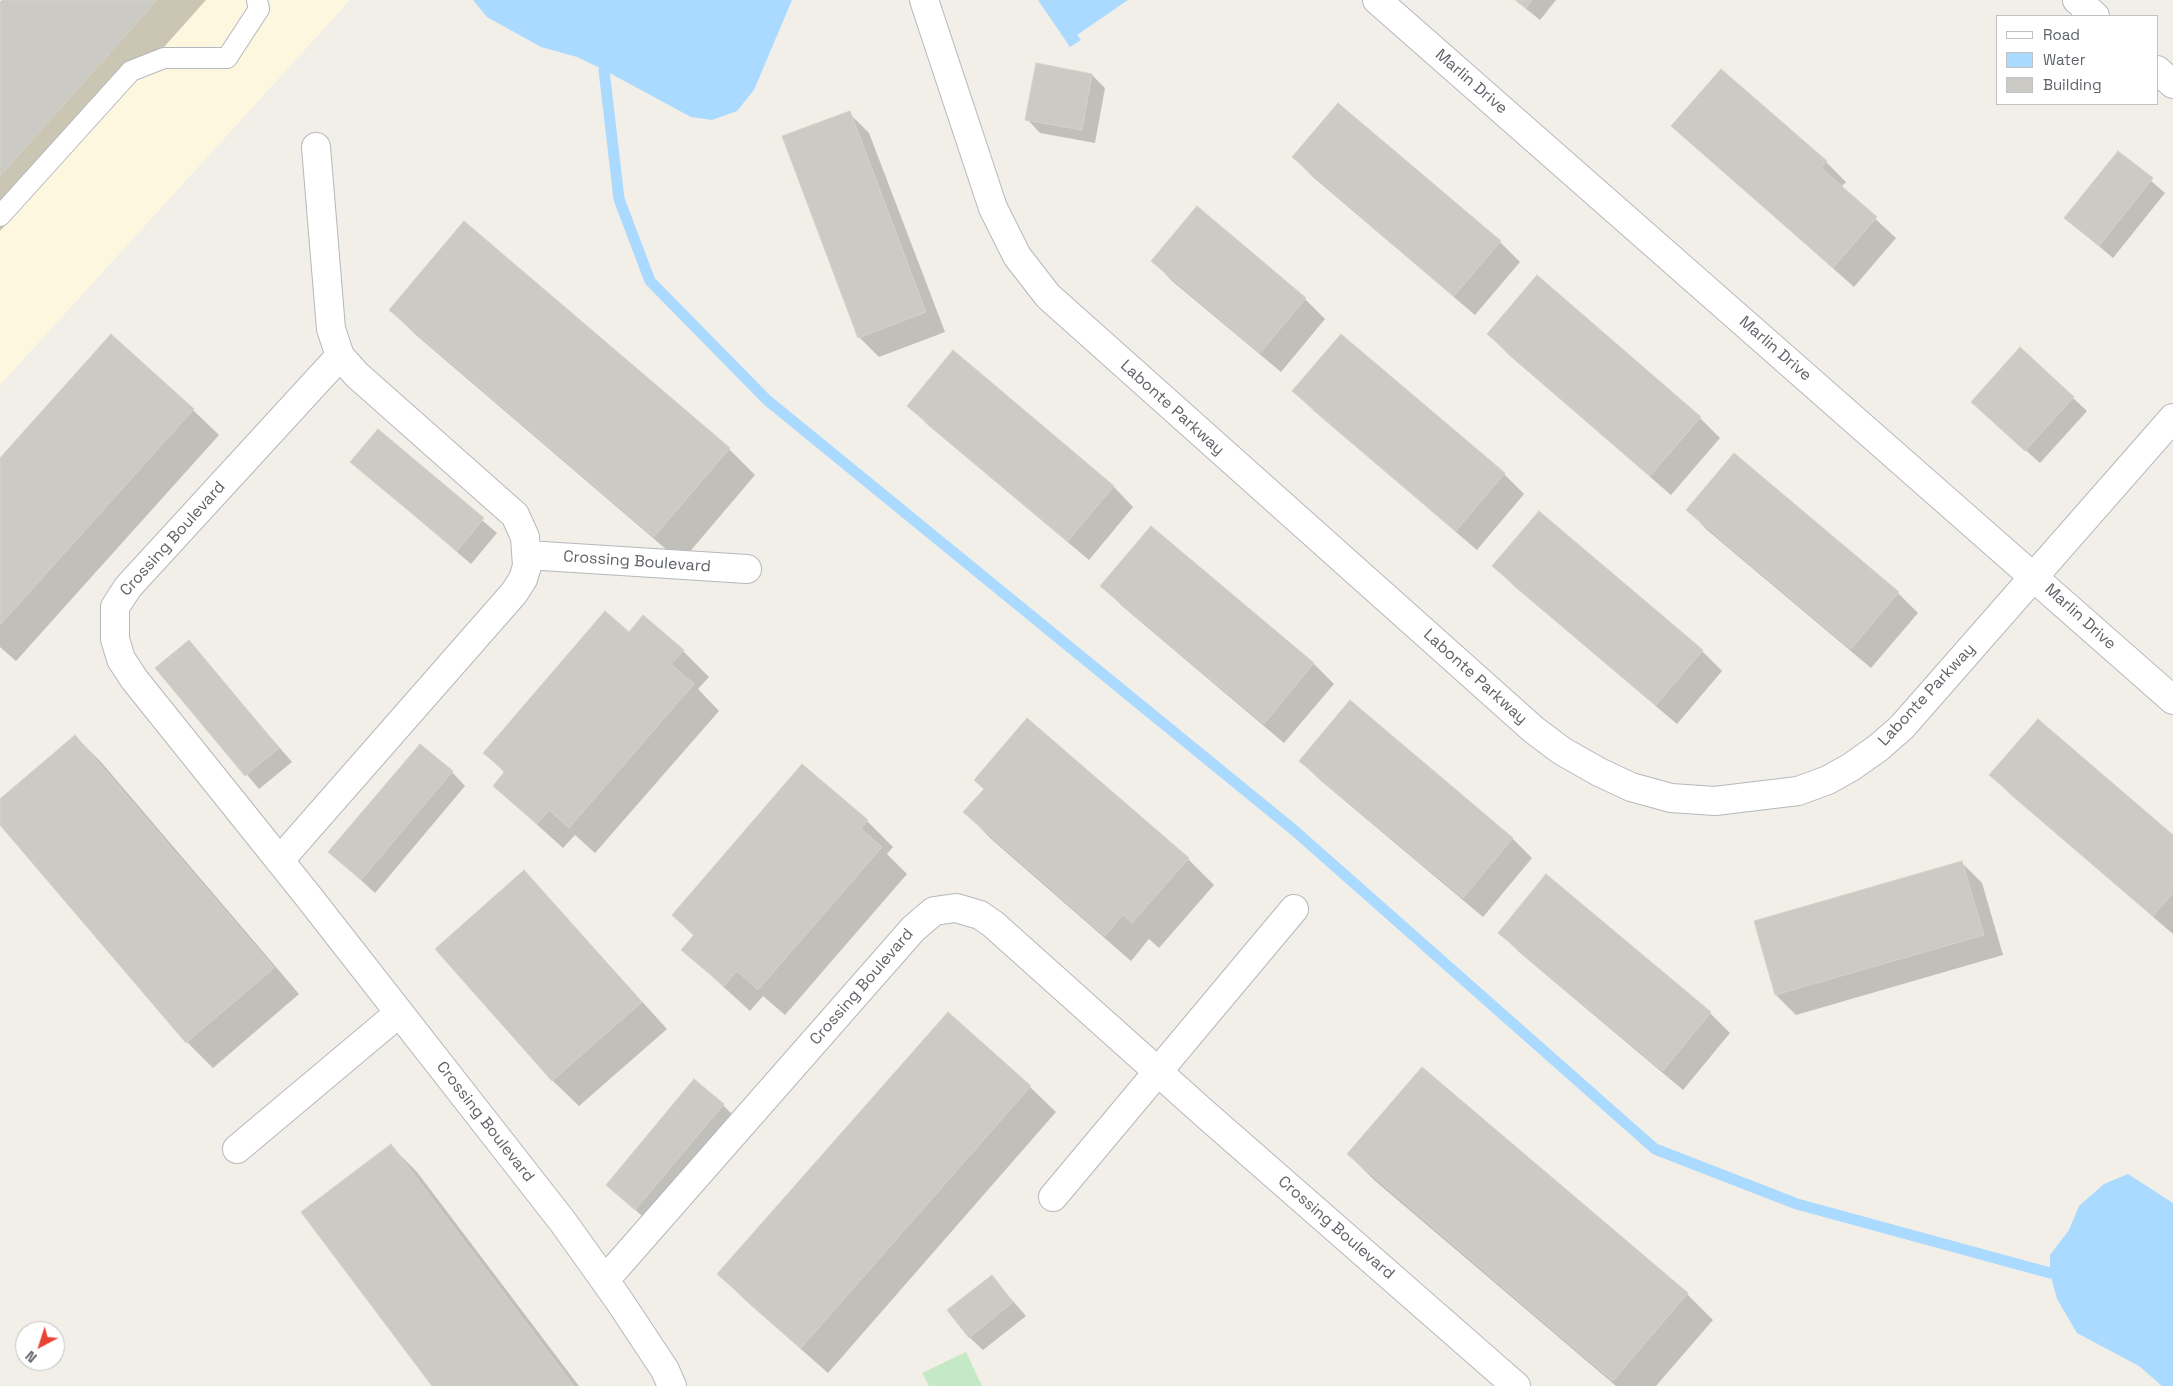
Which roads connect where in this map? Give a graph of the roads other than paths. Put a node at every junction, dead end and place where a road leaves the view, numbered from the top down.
1 (257, 0) edge
2 (924, 0) edge
3 (1377, 0) edge
4 (2076, 0) edge
5 (2094, 15) edge
6 (2158, 71) edge
7 (2173, 84) edge
8 (316, 147) dead end
9 (0, 216) edge
10 (340, 356) junction
11 (2173, 418) edge
12 (527, 555) junction
13 (747, 569) dead end
14 (2034, 576) junction
15 (2173, 700) edge
16 (280, 860) junction
17 (1294, 909) dead end
18 (399, 1012) junction
19 (1158, 1072) junction
20 (237, 1149) dead end
21 (1053, 1197) dead end
22 (605, 1280) junction
23 (676, 1385) edge
24 (1515, 1385) edge

1 - 9 lane
2 - 14 street, Labonte Parkway
3 - 14 street, Marlin Drive
4 - 5 street
6 - 7 street
8 - 10 street
10 - 12 street
10 - 16 street, Crossing Boulevard
11 - 14 street, Labonte Parkway
12 - 13 street, Crossing Boulevard
12 - 16 street
14 - 15 street, Marlin Drive
16 - 18 street, Crossing Boulevard
17 - 19 street
18 - 20 street
18 - 22 street, Crossing Boulevard
19 - 21 street
19 - 22 street, Crossing Boulevard
19 - 24 street, Crossing Boulevard
22 - 23 street, Crossing Boulevard

